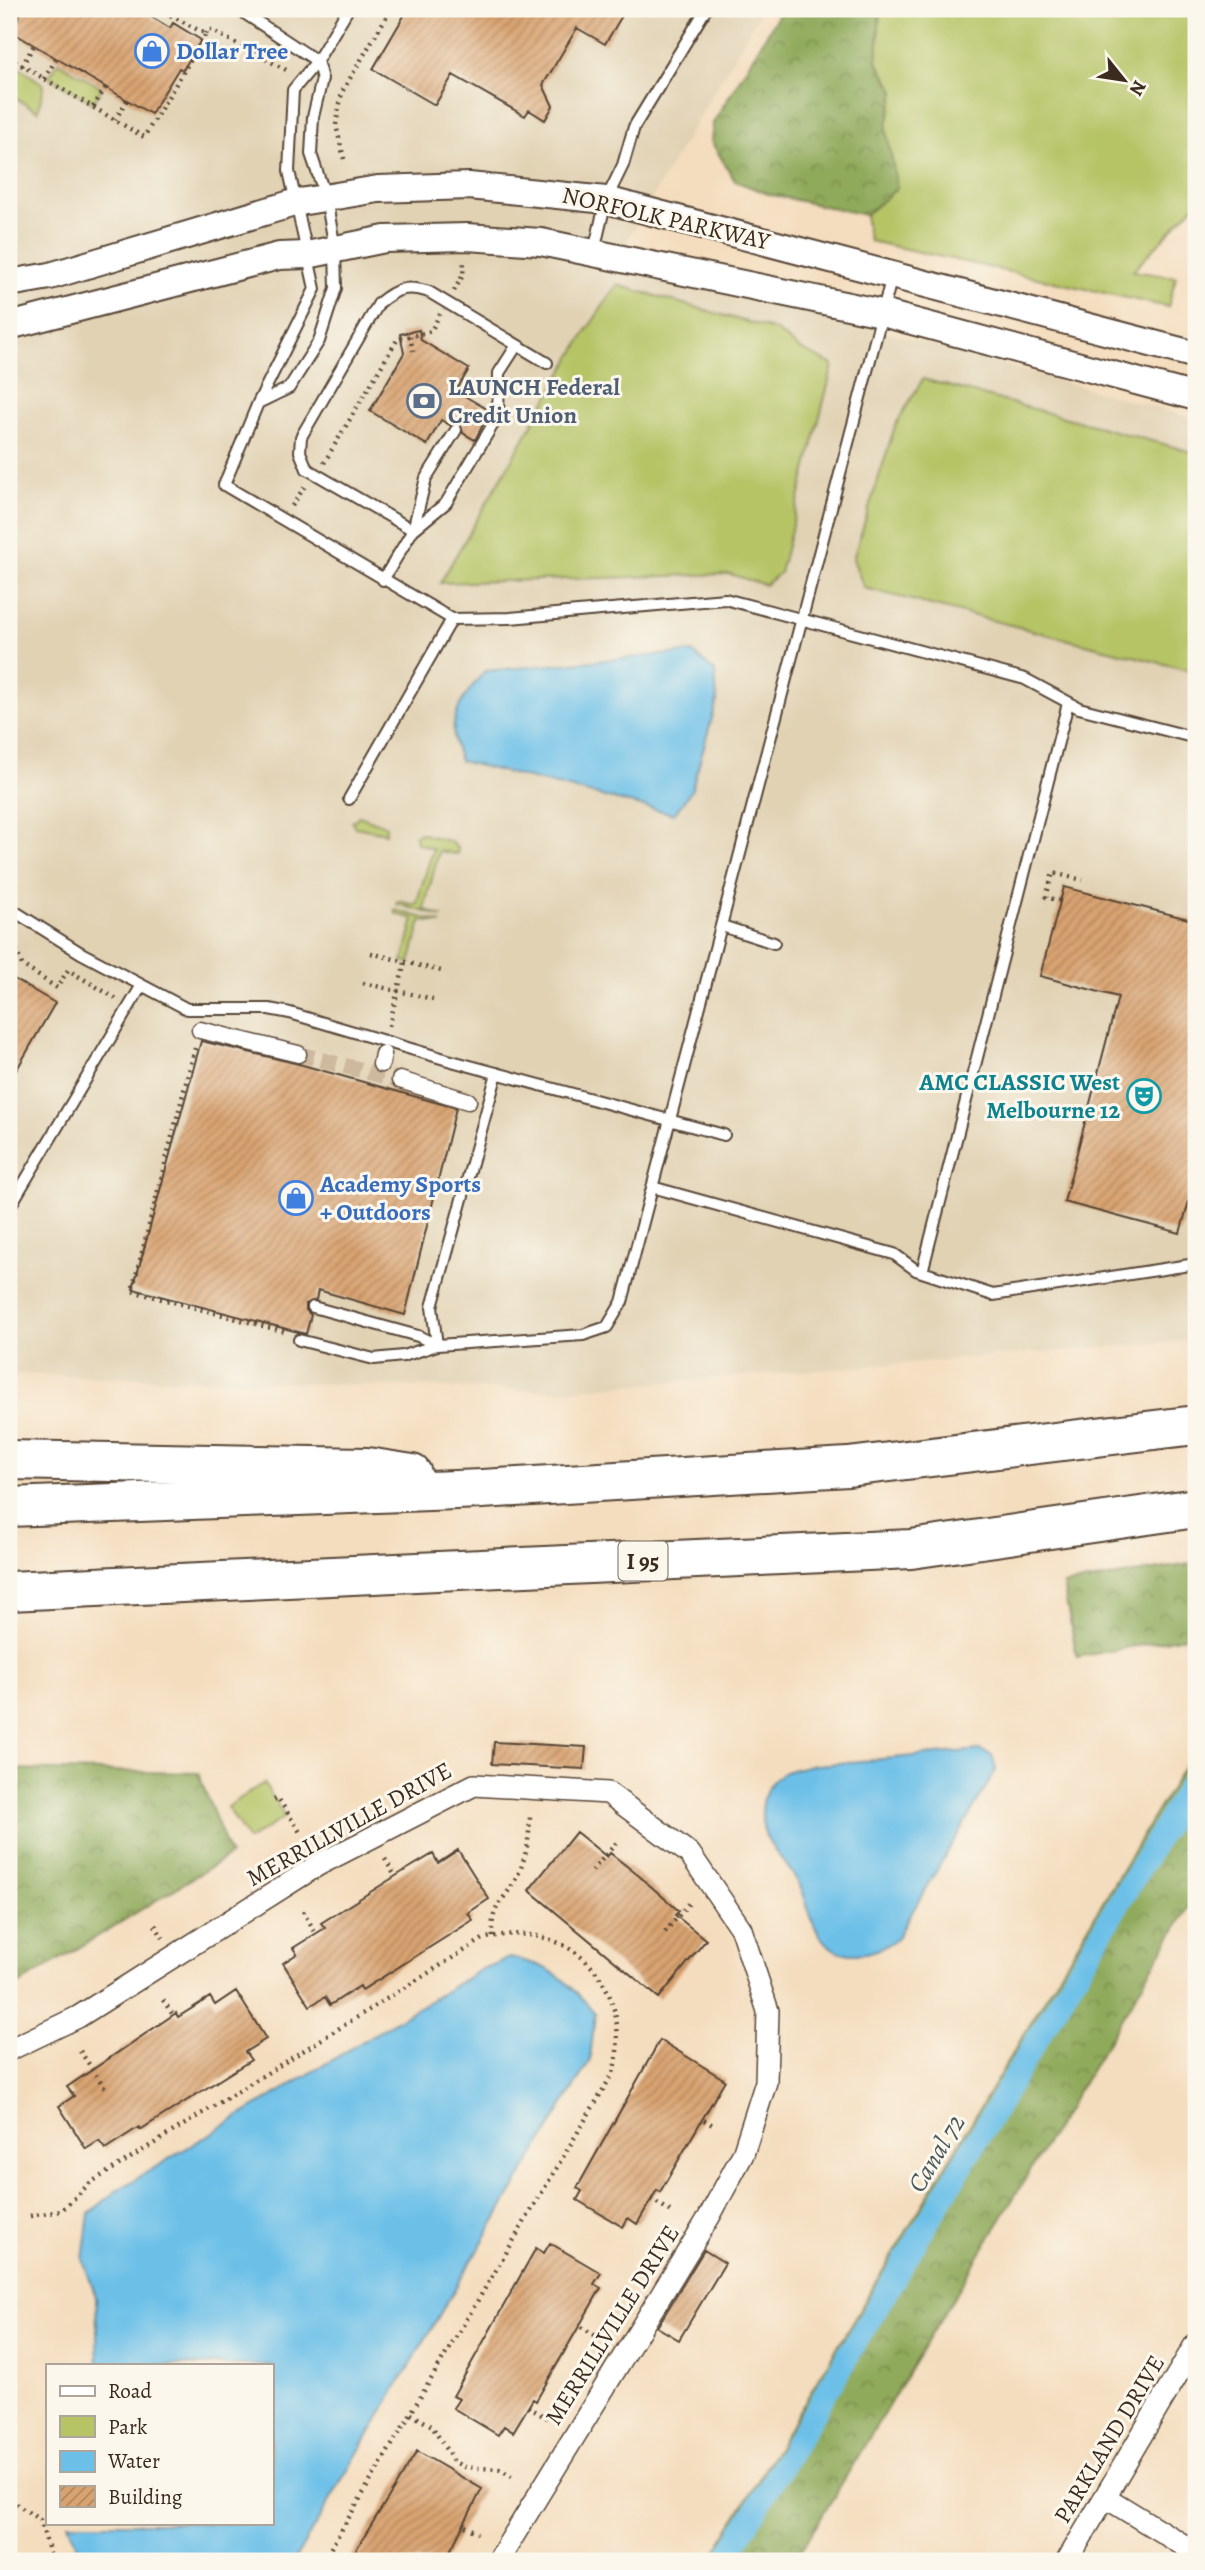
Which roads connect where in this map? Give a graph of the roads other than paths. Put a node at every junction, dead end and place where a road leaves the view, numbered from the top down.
1 (238, 9) edge
2 (348, 9) edge
3 (706, 9) edge
4 (317, 61) junction
5 (327, 198) junction
6 (606, 200) junction
7 (294, 203) junction
8 (335, 249) junction
9 (594, 251) junction
10 (307, 255) junction
11 (893, 273) junction
12 (9, 284) edge
13 (882, 313) junction
14 (9, 326) edge
15 (517, 345) junction
16 (1196, 355) edge
17 (547, 363) dead end
18 (1196, 397) edge
19 (258, 403) junction
20 (456, 430) dead end
21 (413, 530) junction
22 (383, 580) junction
23 (452, 619) junction
24 (801, 620) junction
25 (1068, 703) junction
26 (1196, 738) edge
27 (349, 799) dead end
28 (9, 908) edge
29 (722, 926) junction
30 (774, 943) dead end
31 (142, 985) junction
32 (199, 1030) road end
33 (298, 1054) tunnel mouth
34 (497, 1073) junction
35 (400, 1080) tunnel mouth
36 (468, 1101) dead end
37 (670, 1119) junction
38 (724, 1135) dead end
39 (652, 1187) junction
40 (9, 1208) edge
41 (1196, 1264) edge
42 (922, 1272) junction
43 (313, 1307) dead end
44 (299, 1340) road end
45 (437, 1345) junction
46 (1196, 1425) edge
47 (9, 1460) edge
48 (482, 1489) junction
49 (9, 1507) edge
50 (1196, 1508) edge
51 (86, 1586) junction
52 (9, 1591) edge
53 (9, 1608) edge
54 (9, 2050) edge
55 (1196, 2343) edge
56 (1105, 2497) junction
57 (1196, 2553) edge
58 (498, 2561) edge
59 (1067, 2561) edge

1 - 4 lane
2 - 4 lane
3 - 6 lane
4 - 5 lane
4 - 7 lane
5 - 6 street, NORFOLK PARKWAY
5 - 7 street, NORFOLK PARKWAY
5 - 8 lane
6 - 9 lane
6 - 11 street, NORFOLK PARKWAY
7 - 10 lane
7 - 12 street, NORFOLK PARKWAY
8 - 9 street, NORFOLK PARKWAY
8 - 10 street, NORFOLK PARKWAY
8 - 19 lane
9 - 13 street, NORFOLK PARKWAY
10 - 14 street, NORFOLK PARKWAY
10 - 19 lane
11 - 13 lane
11 - 16 street, NORFOLK PARKWAY
13 - 18 street, NORFOLK PARKWAY
13 - 24 lane
15 - 17 lane
15 - 21 lane
15 - 21 lane
19 - 22 lane
20 - 21 lane
21 - 22 lane
22 - 23 lane
23 - 24 lane
23 - 27 lane
24 - 25 lane
24 - 29 lane
25 - 26 lane
25 - 42 lane
28 - 31 lane
29 - 30 lane
29 - 37 lane
31 - 34 lane
31 - 40 lane
32 - 33 street
34 - 37 lane
34 - 45 lane
35 - 36 street
37 - 38 lane
37 - 39 lane
39 - 42 lane
39 - 45 lane
41 - 42 lane
43 - 45 lane
44 - 45 lane
46 - 48 highway
47 - 48 highway
48 - 49 highway
50 - 51 highway, I 95
51 - 52 highway, I 95
51 - 53 highway
54 - 58 street, MERRILLVILLE DRIVE
55 - 56 street, PARKLAND DRIVE
56 - 57 street
56 - 59 street, PARKLAND DRIVE

